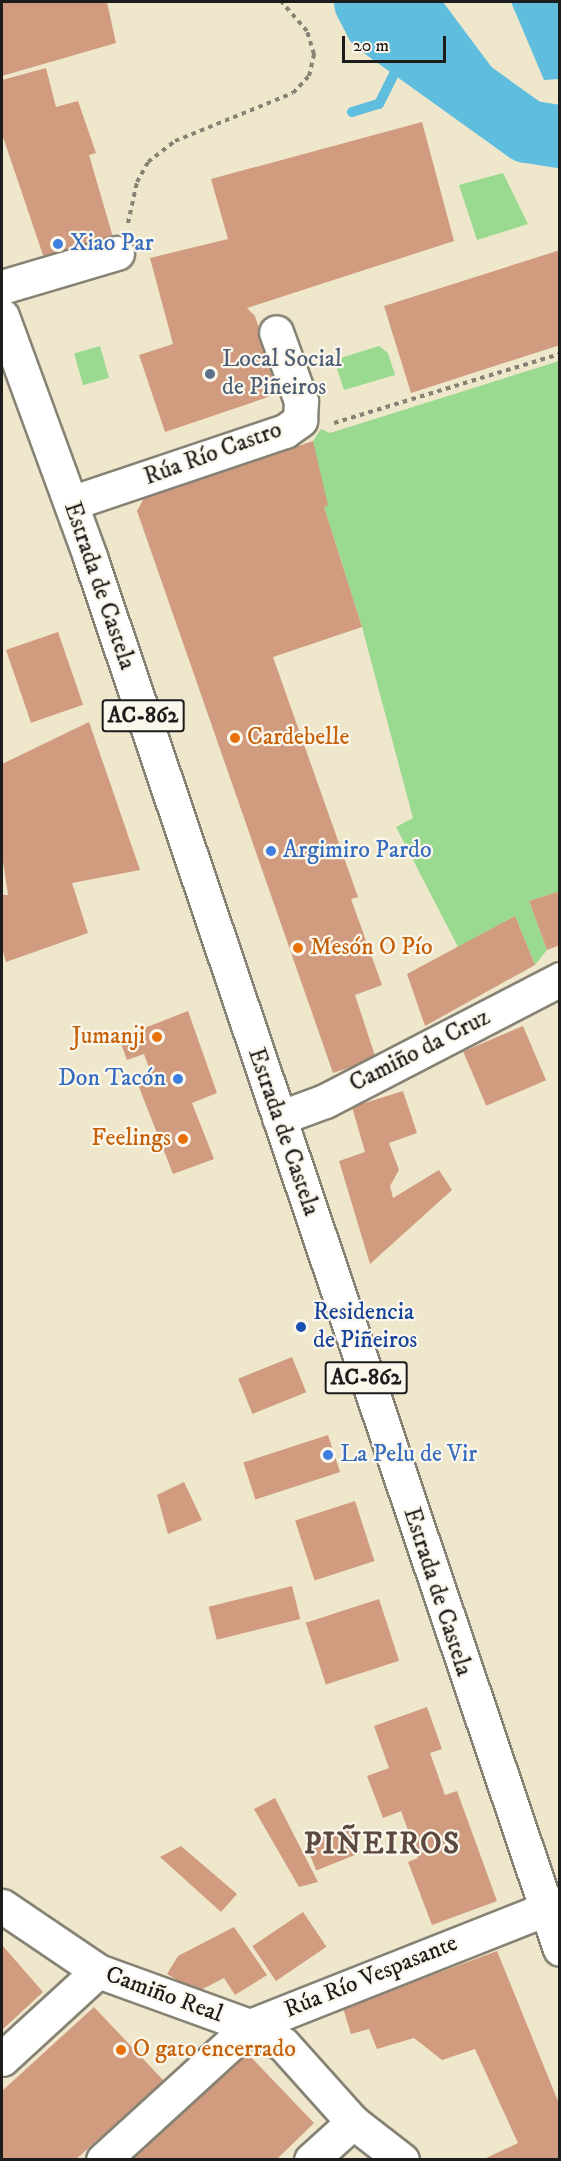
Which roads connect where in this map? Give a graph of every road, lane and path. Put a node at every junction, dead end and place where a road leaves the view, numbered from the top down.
1 (282, 2) edge
2 (117, 253) joint
3 (2, 287) edge
4 (2, 316) edge
5 (276, 332) dead end
6 (560, 354) edge
7 (300, 420) junction
8 (71, 503) junction
9 (560, 979) edge
10 (279, 1118) junction
11 (2, 1905) edge
12 (551, 1906) edge
13 (560, 1949) edge
14 (98, 1971) junction
15 (250, 2026) junction
16 (2, 2059) edge
17 (353, 2122) junction
18 (103, 2160) edge
19 (311, 2160) edge
20 (402, 2160) edge

1 - 2 path
2 - 3 street
4 - 8 street, Estrada de Castela / AC-862
5 - 7 street, Rúa Río Castro
6 - 7 path
7 - 8 street, Rúa Río Castro
8 - 10 street, Estrada de Castela / AC-862
9 - 10 street, Camiño da Cruz
10 - 12 street, Estrada de Castela / AC-862
11 - 14 street, Camiño Real
12 - 13 street, Estrada de Castela / AC-862
12 - 15 street, Rúa Río Vespasante
14 - 15 street, Camiño Real
14 - 16 street
15 - 17 street, Camiño Real
15 - 18 street, Rúa Río Vespasante
17 - 19 street
17 - 20 street, Camiño Real

